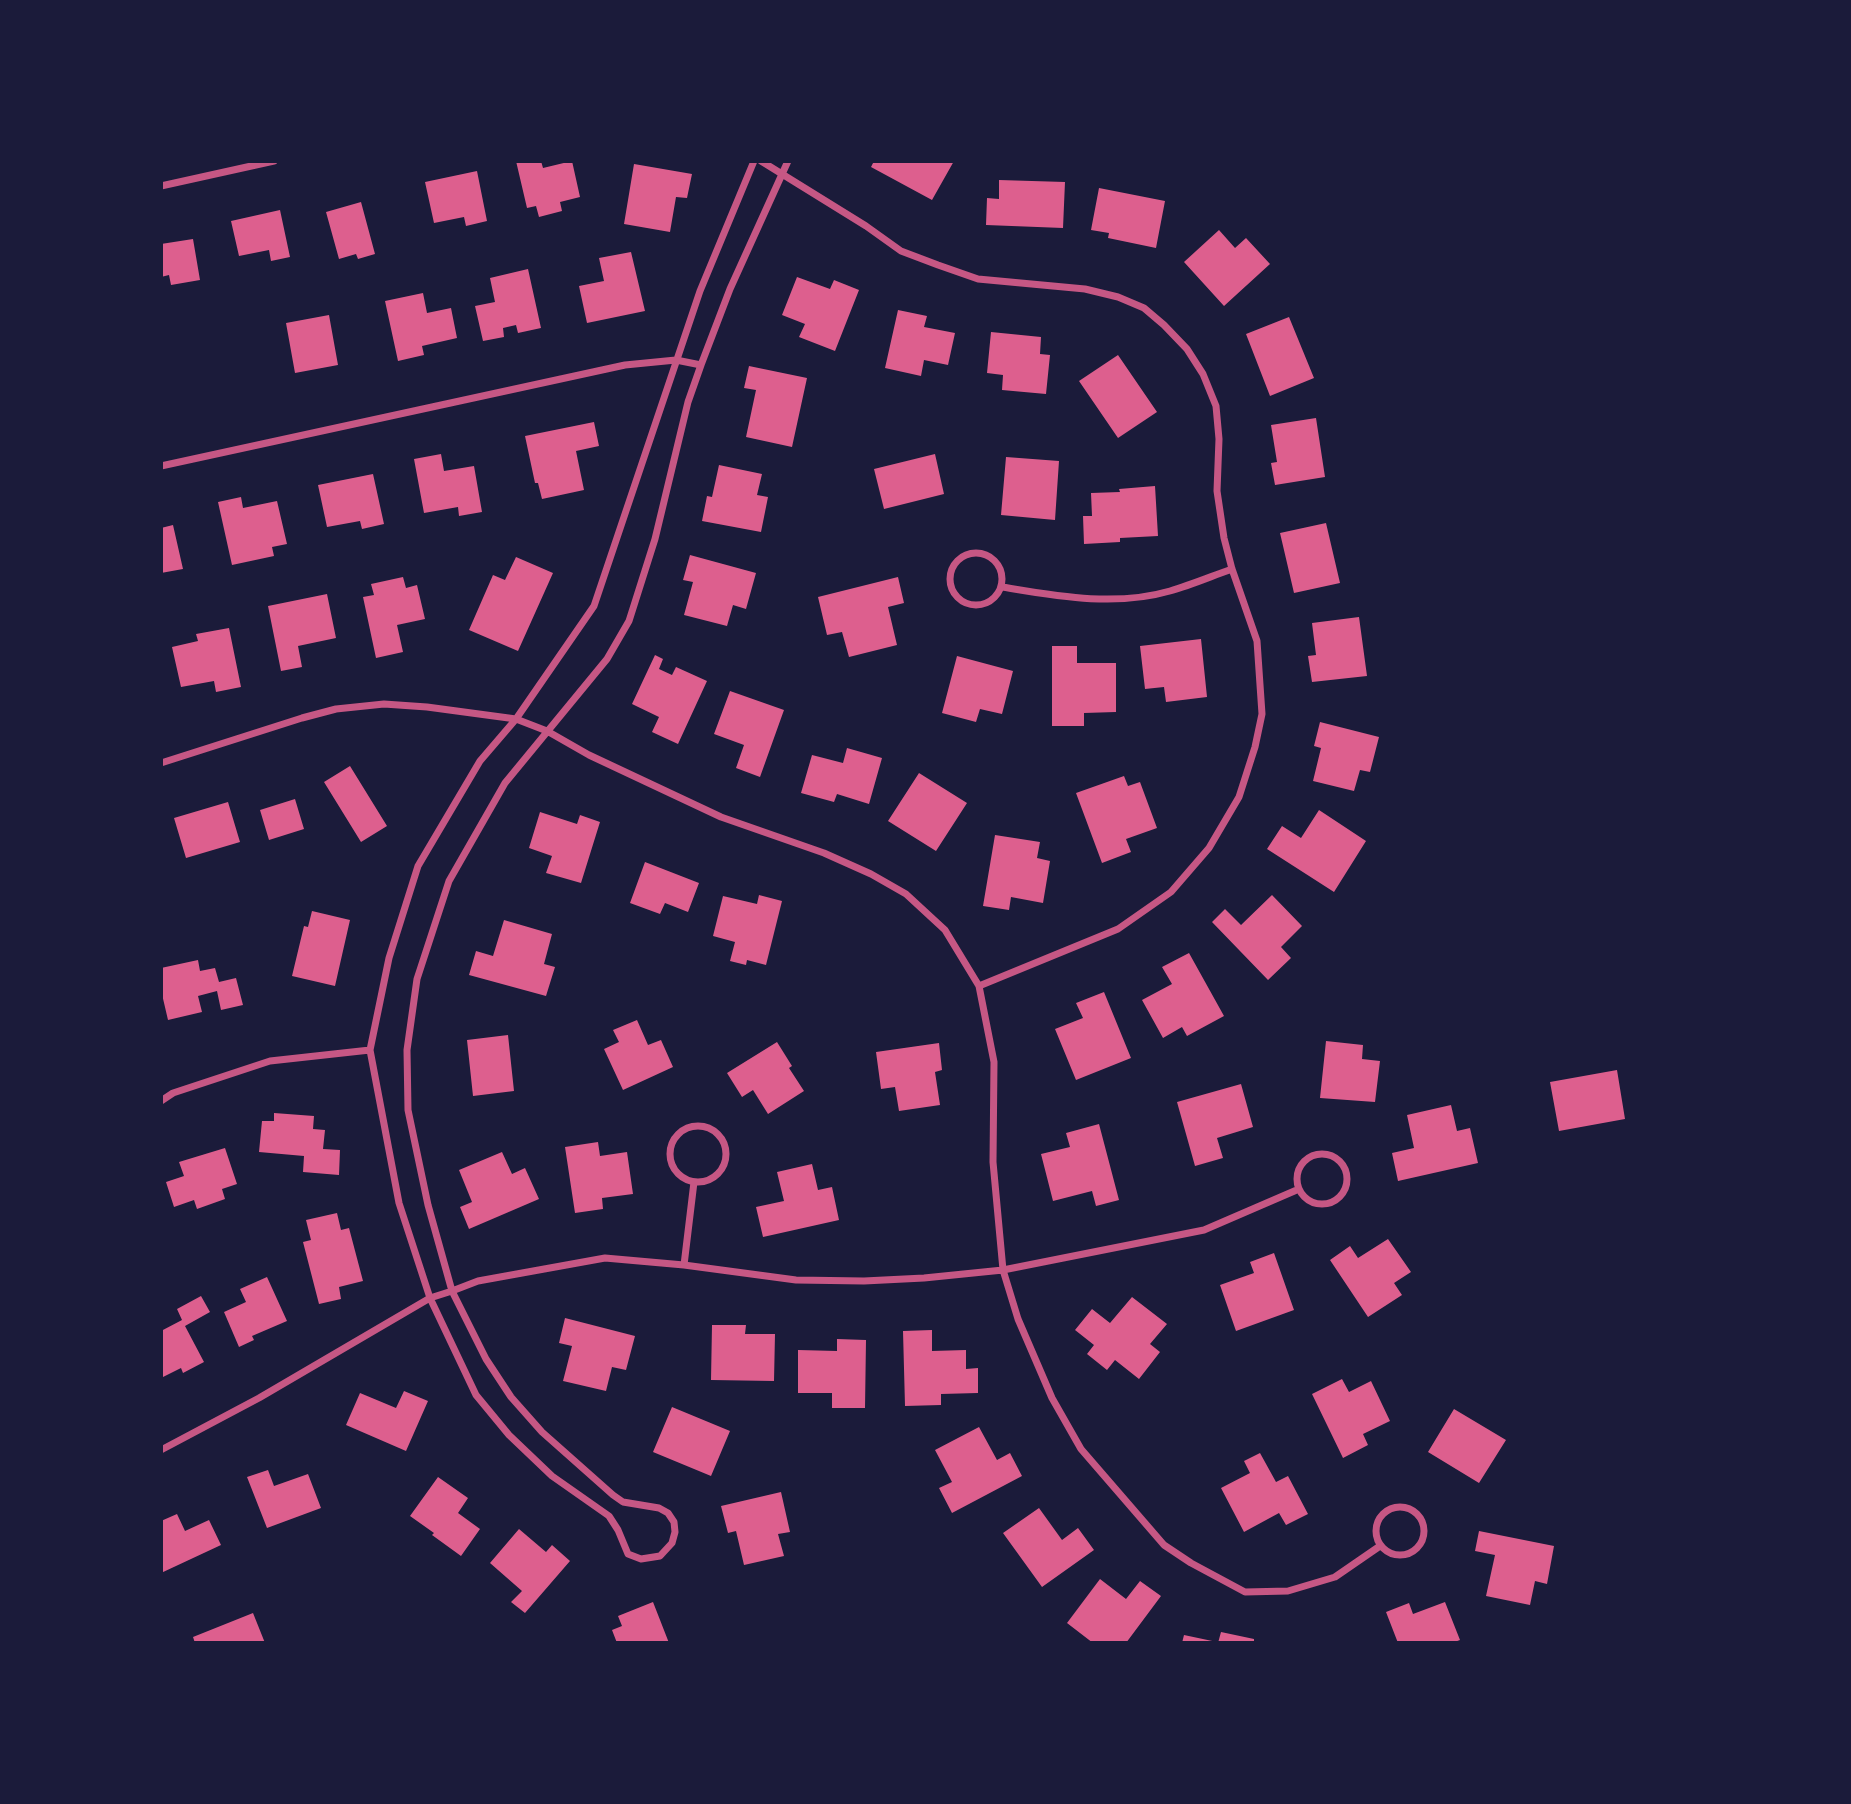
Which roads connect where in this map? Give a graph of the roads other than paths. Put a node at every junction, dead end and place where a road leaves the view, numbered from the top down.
1 (274, 161) edge
2 (754, 161) edge
3 (761, 161) edge
4 (788, 161) edge
5 (781, 172) junction
6 (161, 186) edge
7 (676, 360) junction
8 (701, 365) junction
9 (161, 466) edge
10 (1232, 569) junction
11 (1002, 587) junction
12 (516, 719) junction
13 (547, 731) junction
14 (161, 763) edge
15 (979, 986) junction
16 (370, 1050) junction
17 (161, 1101) edge
18 (694, 1182) junction
19 (1299, 1189) junction
20 (684, 1265) junction
21 (1003, 1270) junction
22 (453, 1291) junction
23 (430, 1298) junction
24 (161, 1450) edge
25 (1380, 1546) junction

1 - 6 street
2 - 7 street
3 - 5 street
4 - 5 street
5 - 8 street
5 - 10 street
7 - 8 street
7 - 9 street
7 - 12 street
8 - 13 street
10 - 11 street
10 - 15 street
11 - 11 street
12 - 13 street
12 - 14 street
12 - 16 street
13 - 15 street
13 - 22 street
15 - 21 street
16 - 17 street
16 - 23 street
18 - 18 street
18 - 20 street
19 - 19 street
19 - 21 street
20 - 21 street
20 - 22 street
21 - 25 street
22 - 23 street
22 - 23 street
23 - 24 street
25 - 25 street

